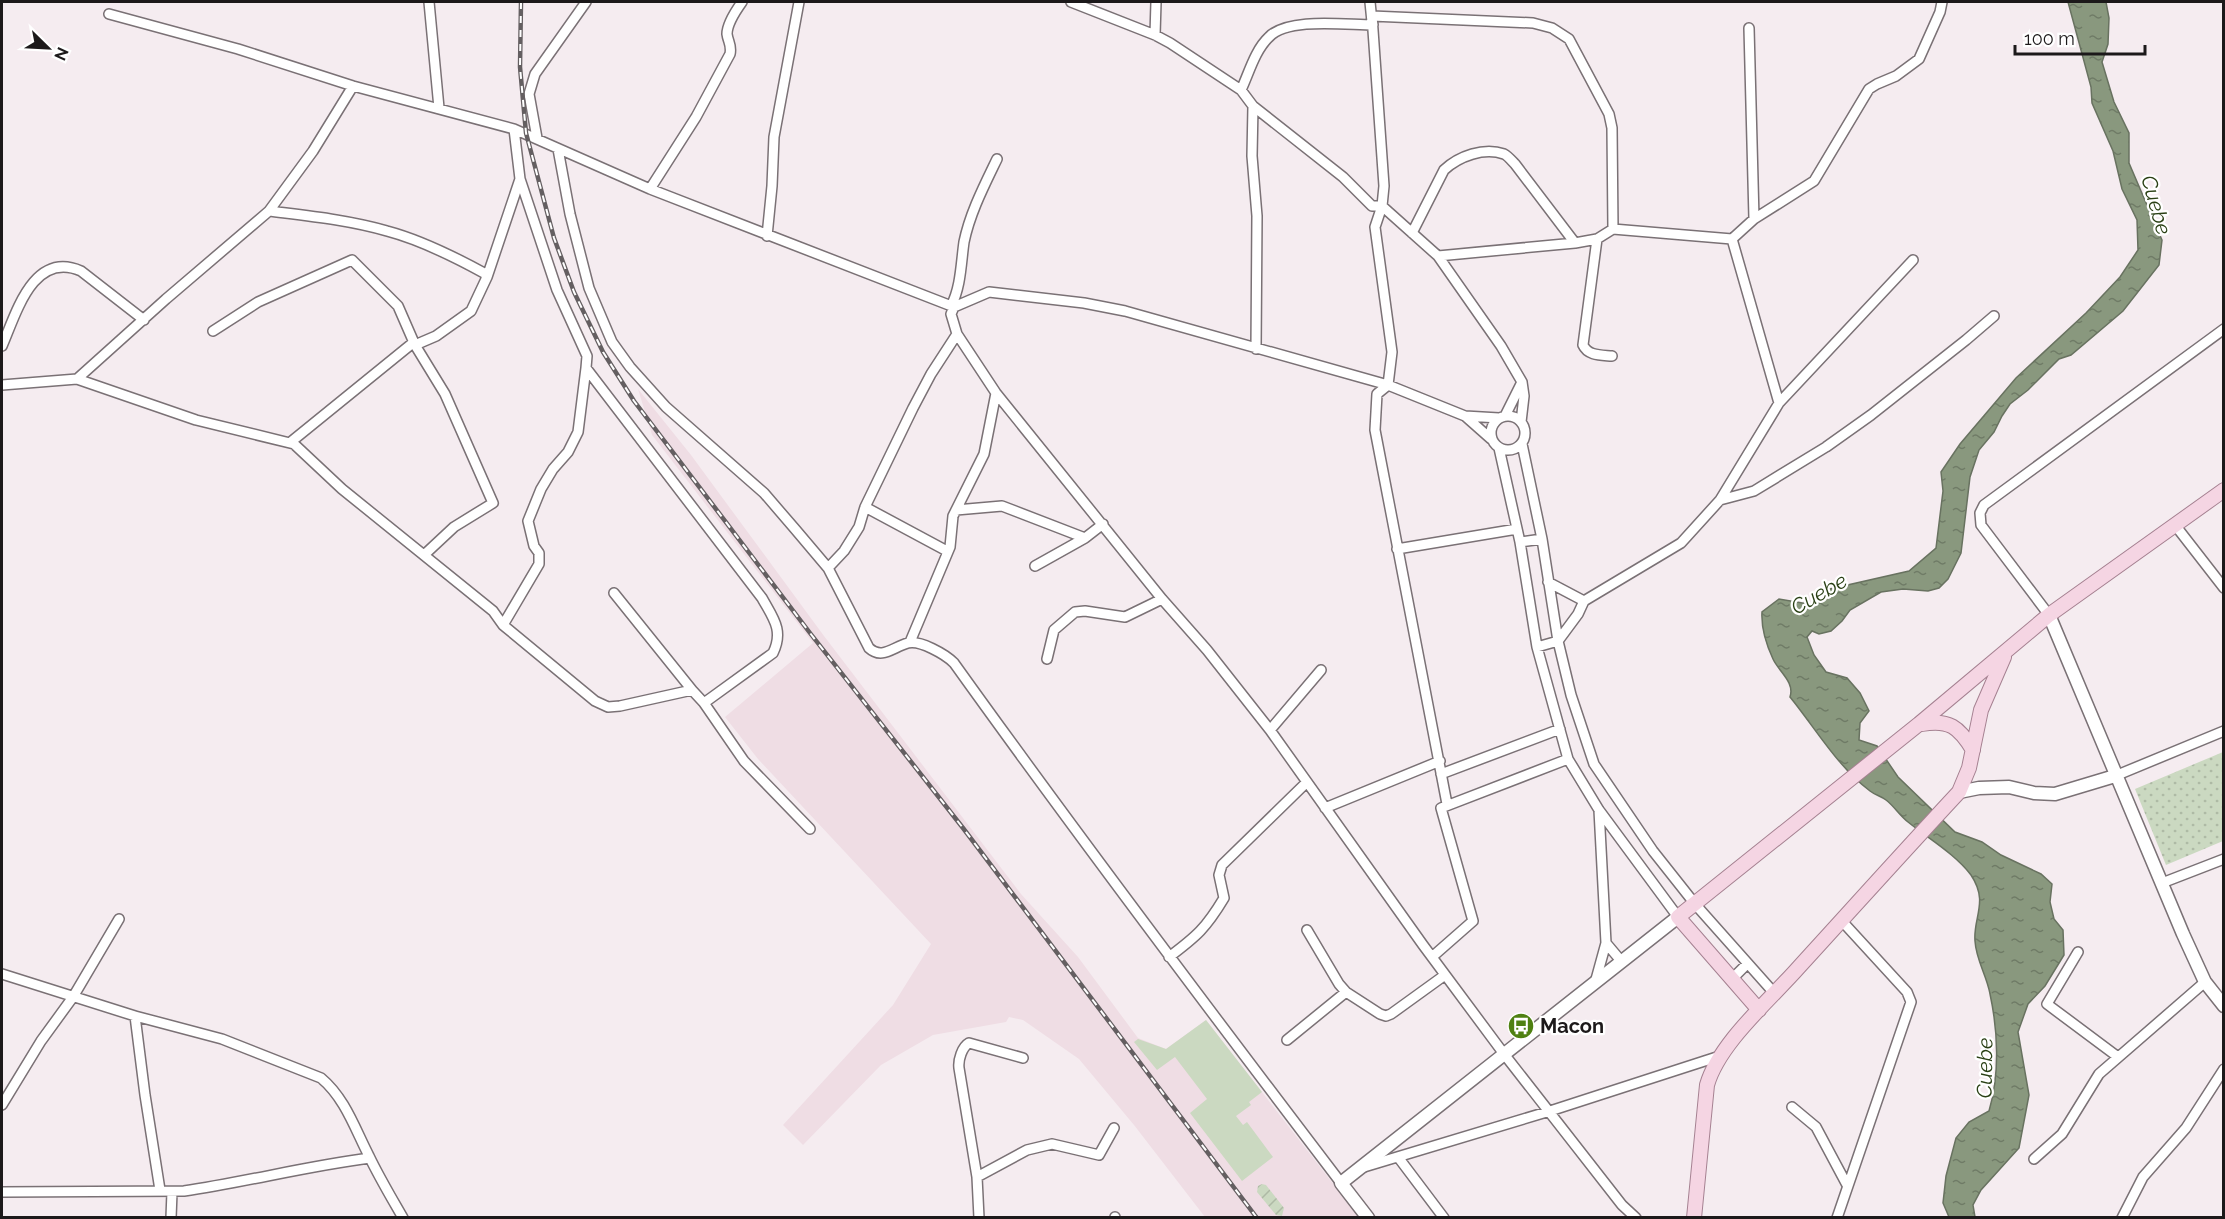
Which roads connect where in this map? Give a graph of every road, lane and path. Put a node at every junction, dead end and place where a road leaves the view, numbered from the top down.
1 (429, 2) edge
2 (586, 2) edge
3 (742, 2) edge
4 (799, 2) edge
5 (1071, 2) edge
6 (1156, 2) edge
7 (1370, 2) edge
8 (1942, 2) edge
9 (109, 14) dead end
10 (1372, 21) junction
11 (1749, 28) dead end
12 (1155, 35) junction
13 (353, 86) junction
14 (1241, 90) junction
15 (1253, 106) junction
16 (439, 108) junction
17 (514, 129) junction
18 (537, 138) junction
19 (558, 149) junction
20 (997, 159) dead end
21 (520, 179) junction
22 (650, 189) junction
23 (1382, 206) junction
24 (269, 211) junction
25 (1754, 219) junction
26 (1613, 229) junction
27 (1412, 233) junction
28 (767, 236) junction
29 (1597, 239) junction
30 (1732, 239) junction
31 (1575, 243) junction
32 (1438, 256) junction
33 (1913, 260) dead end
34 (487, 277) junction
35 (953, 307) junction
36 (1994, 316) dead end
37 (144, 320) junction
38 (2223, 329) edge
39 (213, 331) dead end
40 (957, 334) junction
41 (415, 345) junction
42 (2, 346) edge
43 (1256, 349) junction
44 (1612, 356) dead end
45 (586, 368) junction
46 (77, 379) junction
47 (1522, 382) junction
48 (2, 385) edge
49 (1389, 385) junction
50 (996, 393) junction
51 (1779, 403) junction
52 (1465, 416) junction
53 (1502, 417) junction
54 (1521, 422) junction
55 (1491, 439) junction
56 (294, 444) junction
57 (1522, 444) junction
58 (1499, 448) junction
59 (2223, 490) edge
60 (1720, 500) junction
61 (865, 507) junction
62 (956, 510) junction
63 (1103, 524) junction
64 (2175, 525) junction
65 (1517, 529) junction
66 (1085, 538) junction
67 (1542, 538) junction
68 (1520, 542) junction
69 (1397, 549) junction
70 (947, 551) junction
71 (424, 555) junction
72 (1035, 566) dead end
73 (828, 568) junction
74 (1548, 582) junction
75 (2223, 588) edge
76 (614, 593) dead end
77 (1162, 598) junction
78 (1584, 601) junction
79 (2049, 615) junction
80 (503, 625) junction
81 (1558, 641) junction
82 (910, 642) junction
83 (1537, 647) junction
84 (2006, 653) junction
85 (1047, 659) dead end
86 (1322, 670) dead end
87 (692, 690) junction
88 (704, 704) junction
89 (1919, 724) junction
90 (1560, 729) junction
91 (1270, 730) junction
92 (2223, 731) edge
93 (1973, 750) junction
94 (1568, 759) junction
95 (1440, 762) junction
96 (1594, 764) junction
97 (1441, 774) junction
98 (1577, 774) junction
99 (2115, 776) junction
100 (1307, 782) junction
101 (1959, 792) junction
102 (1447, 804) junction
103 (1325, 808) junction
104 (1599, 810) junction
105 (810, 829) dead end
106 (2223, 859) edge
107 (2162, 882) junction
108 (1695, 904) junction
109 (1678, 918) junction
110 (119, 919) dead end
111 (1841, 920) junction
112 (1307, 930) dead end
113 (1606, 943) junction
114 (2078, 952) dead end
115 (1169, 957) junction
116 (1432, 957) junction
117 (1622, 963) junction
118 (1748, 964) junction
119 (2, 974) edge
120 (1445, 975) junction
121 (1732, 979) junction
122 (2205, 982) junction
123 (1595, 984) junction
124 (1347, 992) junction
125 (1775, 994) junction
126 (73, 997) junction
127 (2223, 1006) edge
128 (1759, 1010) junction
129 (135, 1016) junction
130 (1287, 1040) dead end
131 (1504, 1054) junction
132 (1720, 1056) junction
133 (2118, 1057) junction
134 (1023, 1058) dead end
135 (2223, 1069) edge
136 (2, 1105) edge
137 (1792, 1107) dead end
138 (1550, 1111) junction
139 (1114, 1128) dead end
140 (1398, 1157) junction
141 (370, 1158) junction
142 (2034, 1159) dead end
143 (1360, 1167) junction
144 (977, 1177) junction
145 (1341, 1183) junction
146 (1847, 1185) junction
147 (160, 1190) junction
148 (2, 1191) edge
149 (172, 1192) junction
150 (1635, 1217) edge
151 (171, 1218) edge
152 (403, 1218) edge
153 (979, 1218) edge
154 (1368, 1218) edge
155 (1444, 1218) edge
156 (1694, 1218) edge
157 (1837, 1218) edge
158 (2122, 1218) edge

1 - 16 street
2 - 18 street
3 - 22 street
4 - 28 street
5 - 12 street
6 - 12 street
7 - 10 street
8 - 25 street
9 - 13 street
10 - 14 street
10 - 23 street
10 - 26 street
11 - 25 street
12 - 14 street
13 - 16 street
13 - 24 street
14 - 15 street
15 - 23 street
15 - 43 street
16 - 17 street
17 - 18 street
17 - 21 street
18 - 19 street
19 - 22 street
19 - 73 street
20 - 35 street
21 - 34 street
21 - 45 street
22 - 28 street
23 - 27 street
23 - 49 street
24 - 34 street
24 - 37 street
25 - 30 street
26 - 29 street
26 - 30 street
27 - 31 street
27 - 32 street
28 - 35 street
29 - 31 street
29 - 44 street
30 - 51 street
31 - 32 street
32 - 47 street
33 - 51 street
34 - 41 street
35 - 40 street
35 - 43 street
36 - 60 street
37 - 42 street
37 - 46 street
38 - 79 street
39 - 41 street
40 - 50 street
40 - 61 street
41 - 56 street
41 - 71 street
43 - 49 street
45 - 80 street
45 - 88 street
46 - 48 street
46 - 56 street
47 - 53 street
47 - 54 street
49 - 52 street
49 - 69 street
50 - 62 street
50 - 63 street
51 - 60 street
52 - 53 street
52 - 55 street
53 - 54 street
53 - 55 street
54 - 57 street
55 - 58 street
56 - 71 street
57 - 58 street
57 - 67 street
58 - 65 street
59 - 64 main road
60 - 78 street
61 - 70 street
61 - 73 street
62 - 66 street
62 - 70 street
63 - 66 street
63 - 77 street
64 - 75 street
64 - 79 main road
65 - 68 street
65 - 69 street
66 - 72 street
67 - 68 street
67 - 74 street
68 - 83 street
69 - 95 street
70 - 82 street
71 - 80 street
73 - 82 street
74 - 78 street
74 - 81 street
76 - 87 street
77 - 85 street
77 - 91 street
78 - 81 street
79 - 84 main road
79 - 99 main road
80 - 87 street
81 - 83 street
81 - 96 street
82 - 115 street
83 - 90 street
84 - 89 main road
84 - 93 main road
86 - 91 street
87 - 88 street
88 - 105 street
89 - 93 main road
89 - 108 main road
90 - 94 street
90 - 97 street
91 - 100 street
92 - 99 street
93 - 101 main road
94 - 98 street
94 - 102 street
95 - 97 street
95 - 103 street
96 - 98 street
96 - 108 street
97 - 102 street
98 - 104 street
99 - 101 main road
99 - 107 main road
100 - 103 street
100 - 115 street
101 - 111 main road
102 - 116 street
103 - 116 street
104 - 109 street
104 - 113 street
106 - 107 street
107 - 122 main road
108 - 109 main road
108 - 118 street
109 - 117 main road
109 - 121 main road
110 - 126 street
111 - 125 main road
111 - 146 street
112 - 124 street
113 - 117 street
113 - 123 street
114 - 133 street
115 - 145 street
116 - 120 street
117 - 123 main road
118 - 121 street
118 - 125 street
119 - 126 street
120 - 124 street
120 - 131 street
121 - 128 main road
122 - 127 main road
122 - 133 street
123 - 131 main road
124 - 130 street
125 - 128 main road
126 - 129 street
126 - 136 street
128 - 132 main road
129 - 141 street
129 - 147 street
131 - 138 street
131 - 143 main road
132 - 138 street
132 - 156 main road
133 - 142 street
134 - 144 street
135 - 158 street
137 - 146 street
138 - 140 street
138 - 150 street
139 - 144 street
140 - 143 street
140 - 155 street
141 - 149 street
141 - 152 street
143 - 145 main road
144 - 153 street
145 - 154 main road
146 - 157 street
147 - 148 street
147 - 149 street
149 - 151 street

